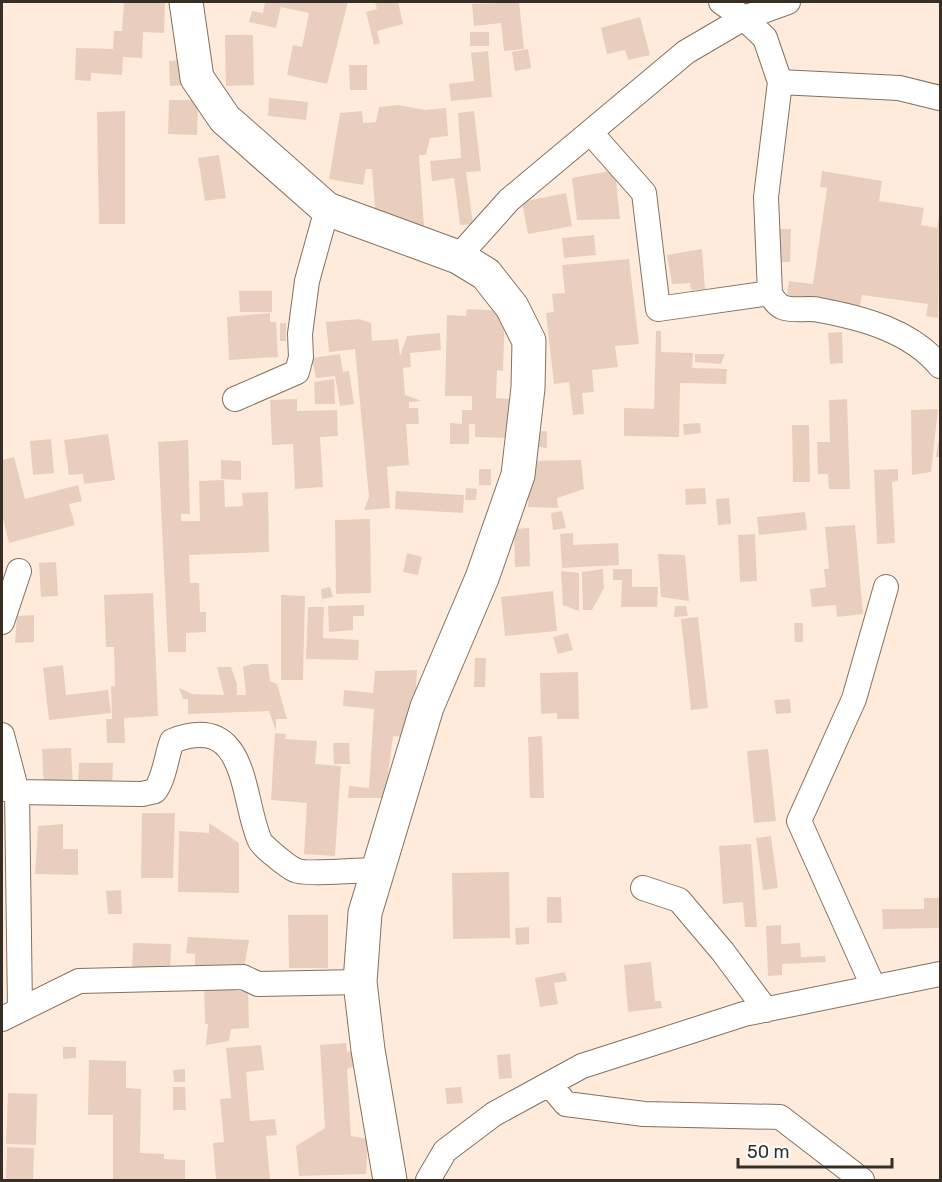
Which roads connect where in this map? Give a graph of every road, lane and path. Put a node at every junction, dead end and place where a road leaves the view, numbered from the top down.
1 (186, 2) edge
2 (721, 2) edge
3 (788, 2) edge
4 (744, 18) junction
5 (780, 82) junction
6 (940, 98) edge
7 (591, 133) junction
8 (327, 209) junction
9 (458, 257) junction
10 (770, 293) junction
11 (940, 366) edge
12 (235, 399) dead end
13 (19, 571) dead end
14 (886, 587) dead end
15 (2, 622) edge
16 (2, 735) edge
17 (9, 790) edge
18 (377, 870) junction
19 (643, 888) dead end
20 (940, 974) edge
21 (360, 982) junction
22 (873, 986) junction
23 (766, 1010) junction
24 (11, 1015) edge
25 (549, 1084) junction
26 (390, 1180) edge
27 (428, 1180) edge
28 (862, 1180) edge

1 - 8 street
2 - 4 street
3 - 4 street
4 - 5 street
4 - 7 street
5 - 6 street
5 - 10 street
7 - 9 street
7 - 10 street
8 - 9 street
8 - 12 street
9 - 18 street
10 - 11 street
13 - 15 street
14 - 22 street
16 - 17 street
17 - 18 street
17 - 24 street
18 - 21 street
19 - 23 street
20 - 22 street
21 - 24 street
21 - 26 street
22 - 23 street
23 - 25 street
25 - 27 street
25 - 28 street

